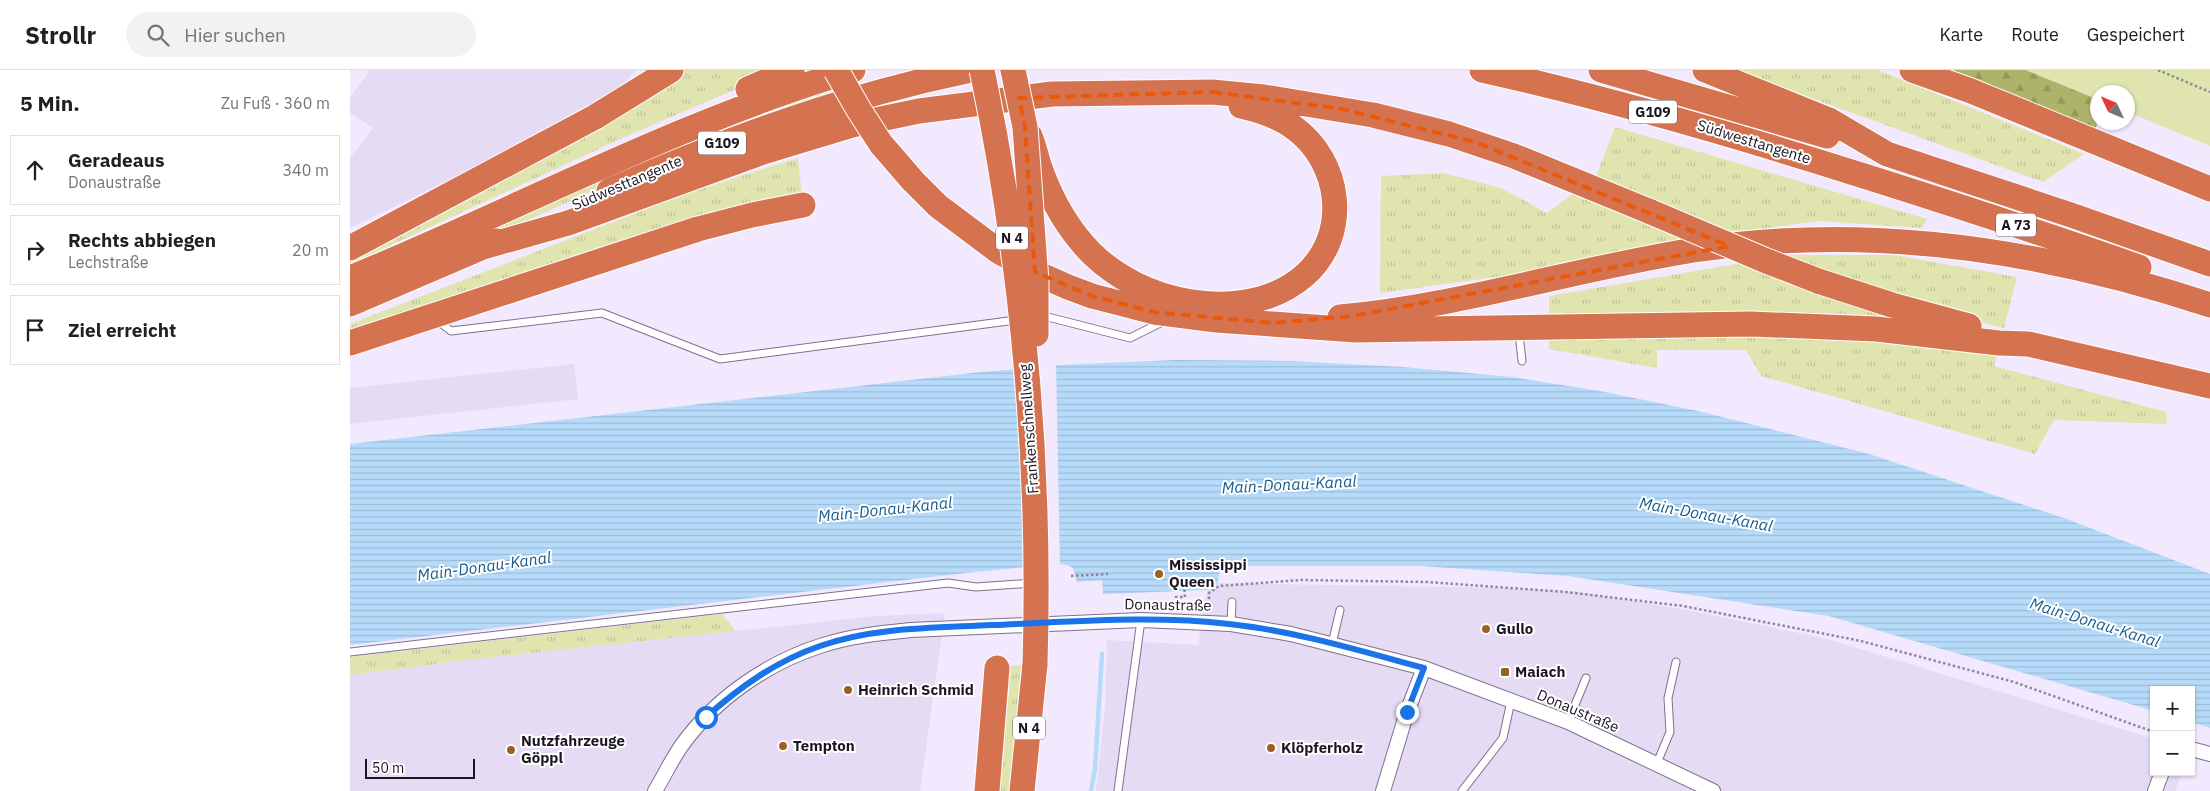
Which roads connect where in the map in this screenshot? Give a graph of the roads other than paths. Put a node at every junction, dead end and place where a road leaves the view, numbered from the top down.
1 (671, 70) edge
2 (792, 70) edge
3 (836, 70) edge
4 (853, 70) edge
5 (971, 70) edge
6 (982, 70) edge
7 (1013, 70) edge
8 (1482, 70) edge
9 (1601, 70) edge
10 (1705, 70) edge
11 (1919, 71) edge
12 (1177, 92) junction
13 (1025, 127) junction
14 (1887, 154) junction
15 (1821, 162) joint
16 (606, 164) junction
17 (2210, 189) edge
18 (803, 205) dead end
19 (483, 247) junction
20 (350, 248) edge
21 (2210, 264) edge
22 (350, 278) edge
23 (2210, 292) edge
24 (350, 304) edge
25 (2210, 306) edge
26 (1176, 315) junction
27 (434, 317) junction
28 (1272, 323) junction
29 (1519, 327) junction
30 (350, 343) edge
31 (2028, 344) junction
32 (1522, 362) dead end
33 (2210, 386) edge
34 (1029, 408) junction
35 (1045, 582) dead end
36 (1232, 602) dead end
37 (1340, 610) dead end
38 (1141, 620) junction
39 (1230, 624) junction
40 (1332, 644) junction
41 (350, 652) edge
42 (1676, 662) dead end
43 (997, 668) dead end
44 (1424, 668) junction
45 (1586, 678) dead end
46 (1511, 701) junction
47 (1568, 722) junction
48 (2195, 750) edge
49 (2210, 754) edge
50 (1657, 764) junction
51 (2161, 776) edge
52 (655, 791) edge
53 (987, 791) edge
54 (1022, 791) edge
55 (1118, 791) edge
56 (1383, 791) edge
57 (1462, 791) edge
58 (1713, 791) edge
59 (2155, 791) edge

1 - 20 highway
2 - 16 highway
3 - 26 highway, bridge
4 - 16 highway, Südwesttangente / G109
5 - 19 highway, Südwesttangente / G109
6 - 34 highway, Frankenschnellweg / N 4, bridge
7 - 13 highway, bridge
8 - 15 highway, Südwesttangente / G109
9 - 14 highway, Südwesttangente / G109
10 - 14 highway
11 - 17 highway
12 - 13 highway
12 - 19 highway
12 - 31 highway, bridge
13 - 34 highway, bridge
14 - 21 highway, A 73
15 - 23 highway, A 73
16 - 22 highway, Südwesttangente / G109
18 - 27 highway
19 - 24 highway, Südwesttangente / G109
25 - 28 highway
26 - 27 lane
26 - 28 highway
27 - 30 highway
28 - 29 highway
29 - 31 highway
29 - 32 lane
31 - 33 highway
34 - 54 highway, Frankenschnellweg / N 4, bridge
35 - 41 lane
36 - 39 lane
37 - 40 lane
38 - 39 street, Donaustraße
38 - 52 street, Donaustraße
38 - 55 lane
39 - 40 street, Donaustraße
40 - 44 street, Donaustraße
42 - 50 lane
43 - 53 highway, N 4
44 - 46 street, Donaustraße
44 - 56 street
45 - 47 lane
46 - 47 street, Donaustraße
46 - 57 lane
47 - 50 street, Donaustraße
48 - 49 street
50 - 58 street, Donaustraße
51 - 59 street

